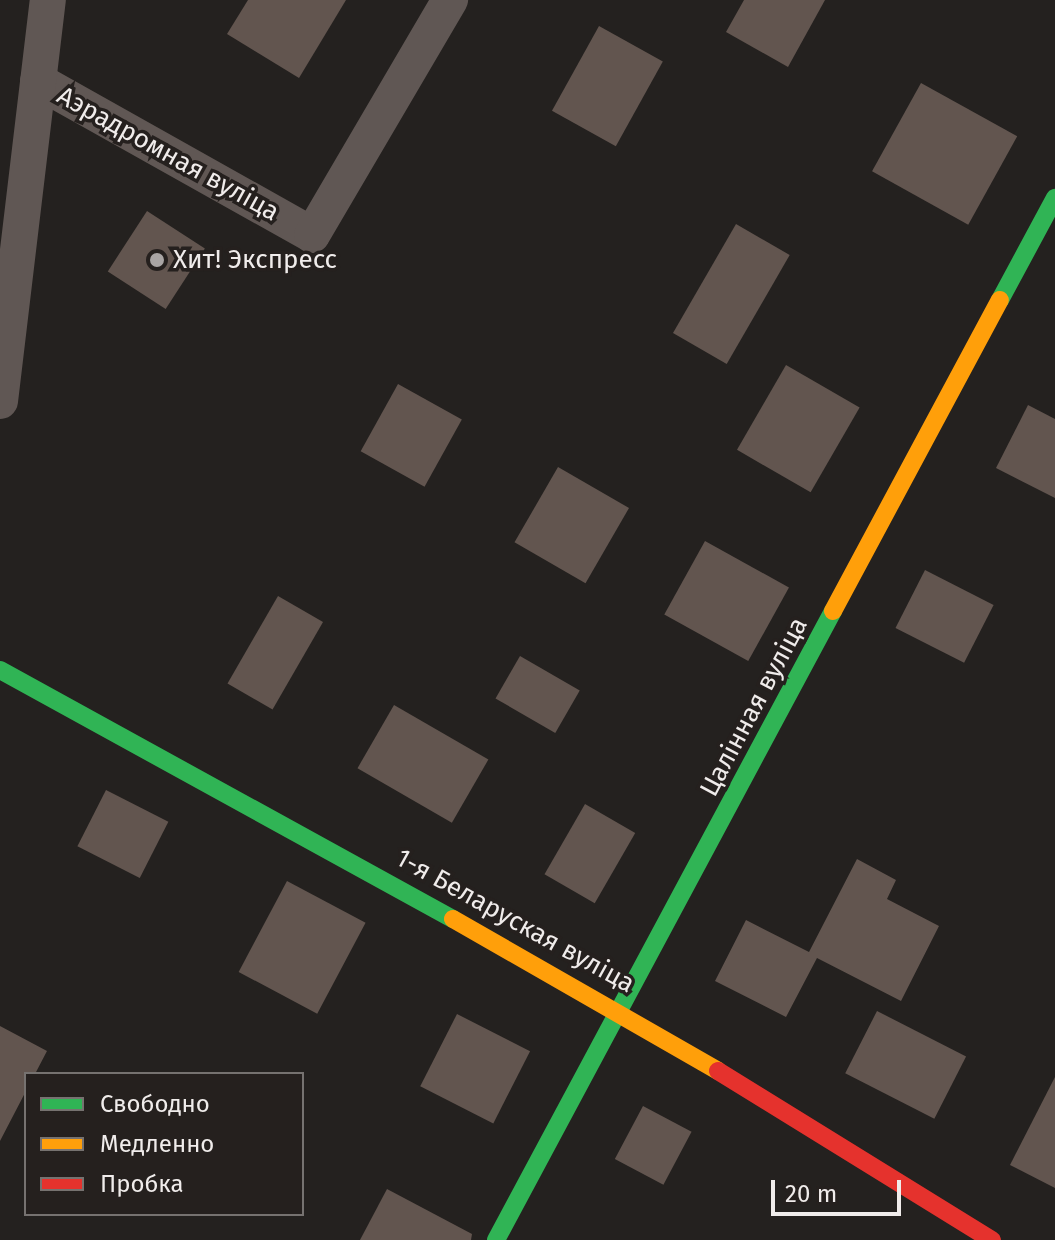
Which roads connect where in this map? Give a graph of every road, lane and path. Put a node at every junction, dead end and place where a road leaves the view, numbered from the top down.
1 (48, 0) edge
2 (450, 0) edge
3 (38, 81) junction
4 (1055, 198) edge
5 (0, 401) edge
6 (0, 670) edge
7 (621, 1011) junction
8 (496, 1240) edge
9 (992, 1240) edge

1 - 3 street
2 - 3 street, Аэрадромная вуліца
3 - 5 street
4 - 7 street, Цалінная вуліца
6 - 7 street, 1-я Беларуская вуліца
7 - 8 street, Цалінная вуліца
7 - 9 street, 1-я Беларуская вуліца

